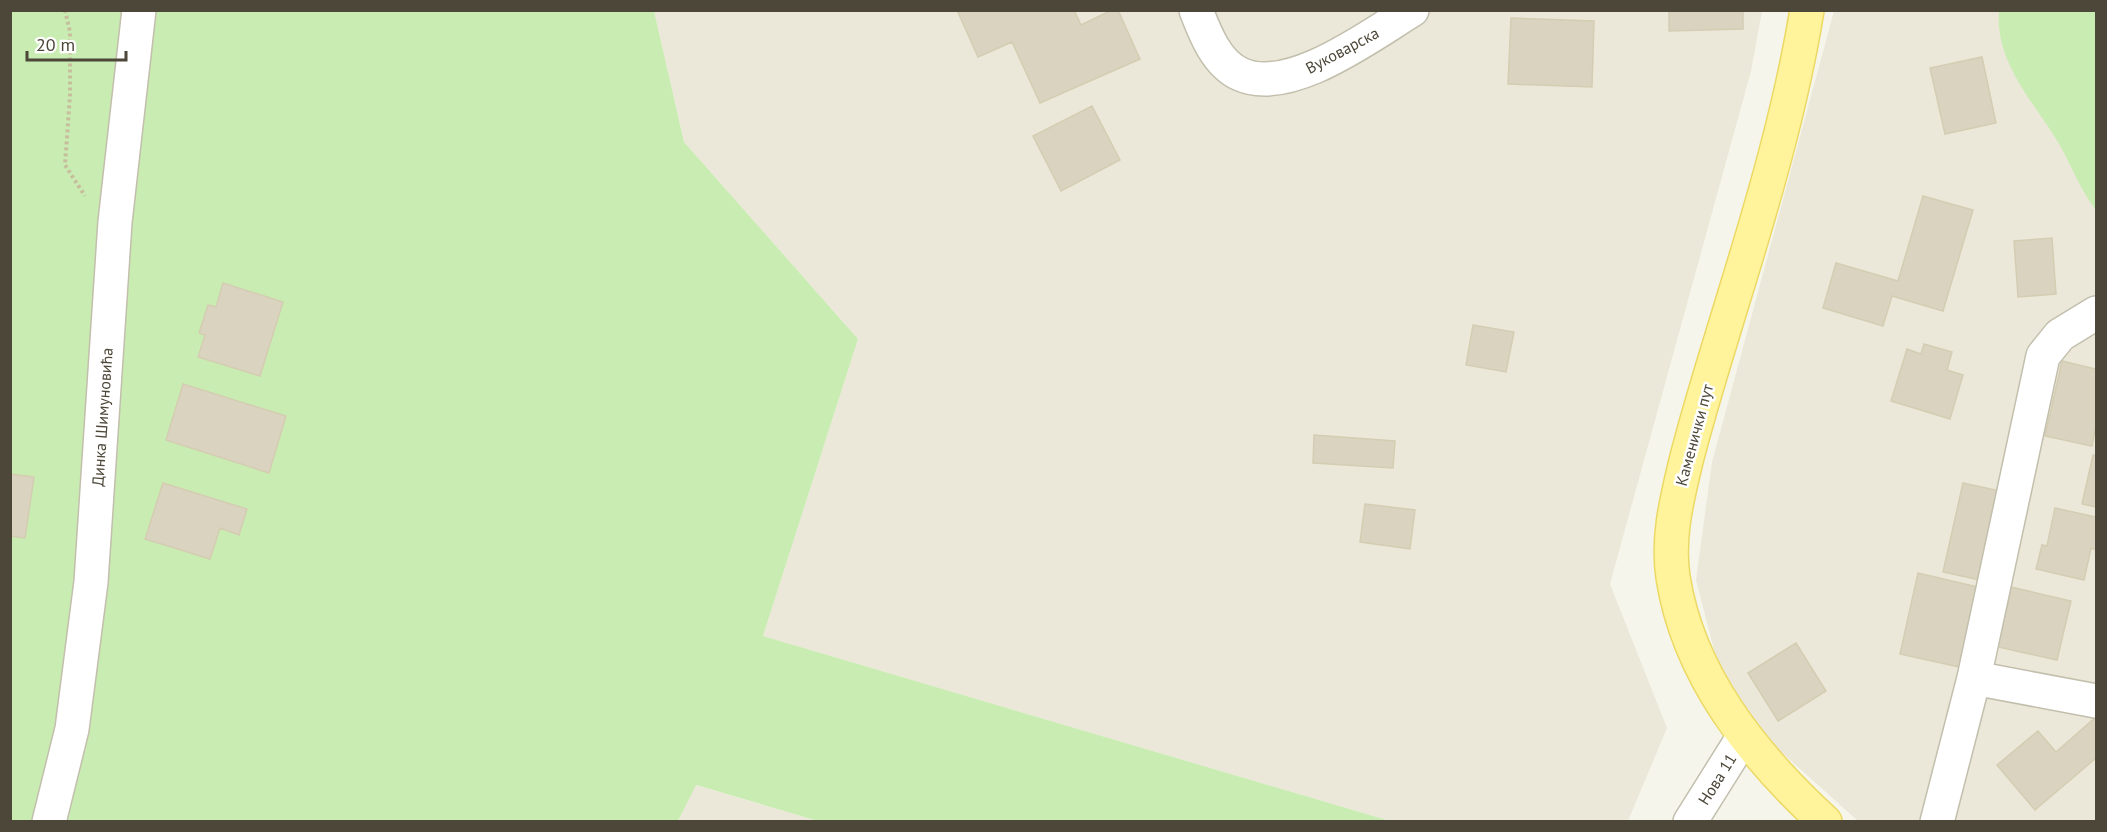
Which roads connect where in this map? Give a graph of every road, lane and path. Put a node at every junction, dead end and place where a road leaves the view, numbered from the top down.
1 (65, 10) edge
2 (139, 10) edge
3 (1196, 10) edge
4 (1412, 10) edge
5 (1807, 10) edge
6 (115, 222) junction
7 (2097, 313) edge
8 (1974, 678) junction
9 (2097, 701) edge
10 (1744, 736) junction
11 (49, 822) edge
12 (1690, 822) edge
13 (1825, 822) edge
14 (1937, 822) edge

1 - 6 path
2 - 6 street, Динка Шимуновића
3 - 4 street, Вуковарска
5 - 10 main road, Каменички пут
6 - 11 street, Динка Шимуновића
7 - 8 street
8 - 9 street
8 - 14 street
10 - 12 street, Нова 11
10 - 13 main road, Каменички пут

